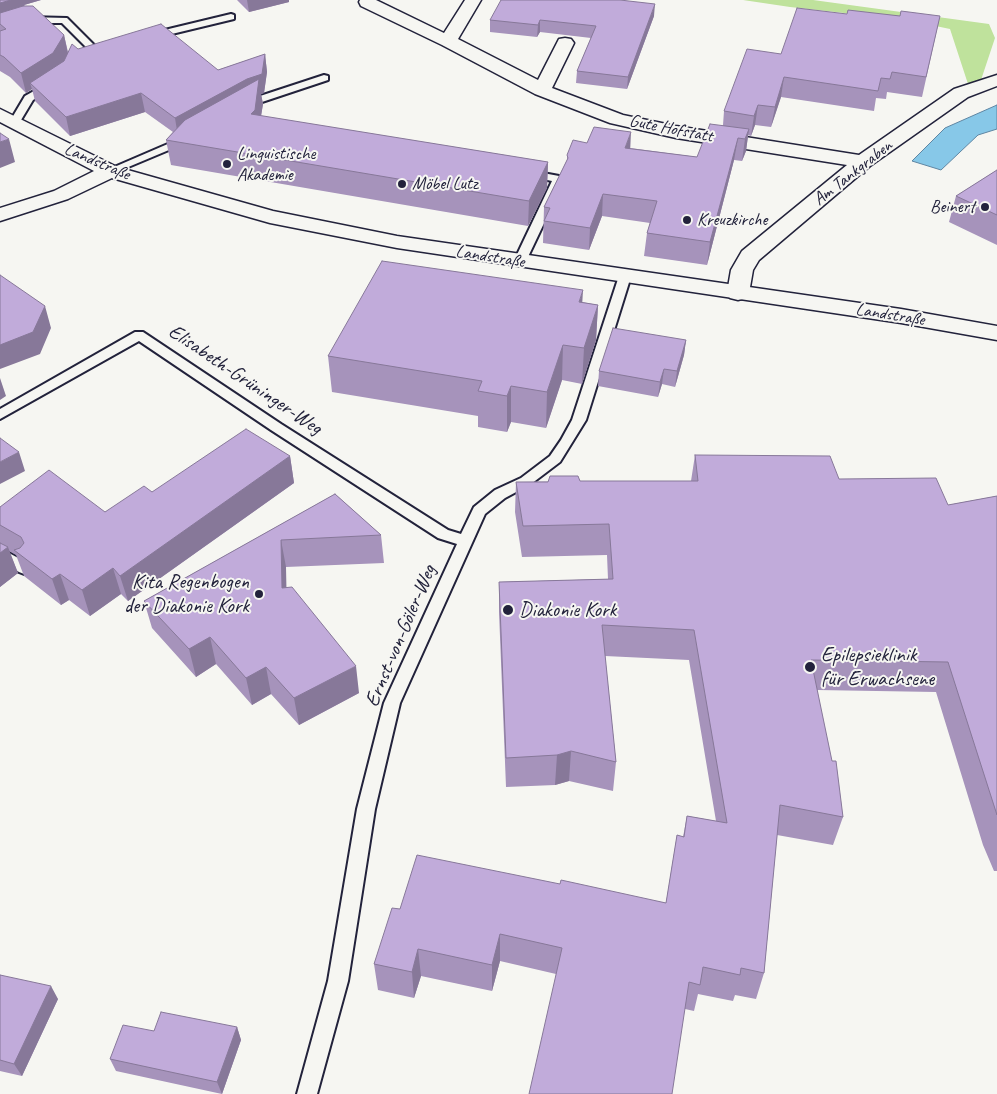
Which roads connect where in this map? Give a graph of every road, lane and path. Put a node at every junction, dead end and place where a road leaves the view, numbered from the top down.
1 (473, 0) edge
2 (367, 2) dead end
3 (231, 16) dead end
4 (0, 28) edge
5 (143, 38) edge
6 (448, 41) junction
7 (565, 43) dead end
8 (96, 51) edge
9 (324, 78) dead end
10 (56, 80) edge
11 (997, 80) edge
12 (542, 90) junction
13 (231, 114) edge
14 (7, 119) edge
15 (191, 137) edge
16 (863, 162) junction
17 (512, 170) edge
18 (110, 171) junction
19 (0, 207) edge
20 (0, 215) edge
21 (520, 262) junction
22 (625, 276) junction
23 (738, 293) junction
24 (997, 333) edge
25 (0, 414) edge
26 (465, 541) junction
27 (0, 553) edge
28 (24, 568) edge
29 (307, 1094) edge

1 - 6 street
2 - 6 street, Gute Hofstatt
3 - 5 lane
4 - 8 lane
6 - 12 street, Gute Hofstatt
7 - 12 street
9 - 13 lane
10 - 14 lane
11 - 16 street, Am Tankgraben
12 - 16 street, Gute Hofstatt
14 - 18 street, Landstraße
15 - 18 lane
16 - 23 street, Am Tankgraben
17 - 21 lane
18 - 19 street
18 - 20 street
18 - 21 street, Landstraße
21 - 22 street, Landstraße
22 - 23 street, Landstraße
22 - 26 lane, Ernst-von-Göler-Weg
23 - 24 street, Landstraße
25 - 26 lane, Elisabeth-Grüninger-Weg
26 - 29 lane, Ernst-von-Göler-Weg
27 - 28 lane

